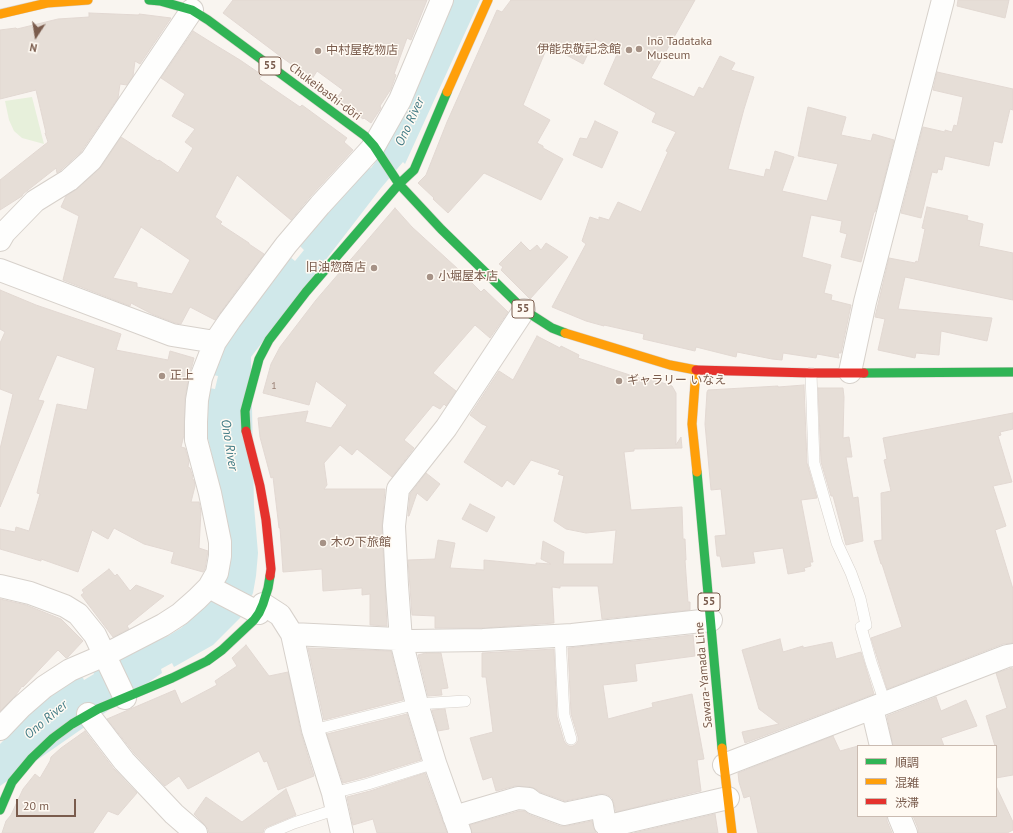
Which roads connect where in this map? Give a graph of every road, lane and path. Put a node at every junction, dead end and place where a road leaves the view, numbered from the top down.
1 (88, 0) edge
2 (149, 0) edge
3 (442, 0) edge
4 (488, 0) edge
5 (942, 0) edge
6 (47, 2) edge
7 (196, 5) edge
8 (0, 14) edge
9 (376, 149) junction
10 (396, 180) junction
11 (0, 240) edge
12 (0, 270) edge
13 (524, 310) junction
14 (215, 342) junction
15 (696, 370) junction
16 (811, 372) junction
17 (850, 372) junction
18 (1013, 372) edge
19 (0, 586) edge
20 (214, 589) junction
21 (256, 608) junction
22 (711, 620) junction
23 (292, 634) junction
24 (560, 635) junction
25 (401, 640) junction
26 (1013, 655) edge
27 (107, 659) junction
28 (124, 694) junction
29 (466, 701) dead end
30 (416, 704) junction
31 (879, 706) junction
32 (88, 714) junction
33 (0, 729) edge
34 (313, 730) junction
35 (571, 739) dead end
36 (882, 745) edge
37 (435, 763) junction
38 (724, 765) junction
39 (728, 798) junction
40 (335, 801) junction
41 (0, 810) edge
42 (899, 817) edge
43 (457, 825) edge
44 (609, 829) edge
45 (196, 833) edge
46 (270, 833) edge
47 (342, 833) edge
48 (732, 833) edge
49 (906, 833) edge

1 - 6 street
2 - 7 street, Chukeibashi-dōri / 55
3 - 9 street
4 - 10 street
5 - 17 street
6 - 8 street
7 - 9 street, Chukeibashi-dōri / 55
7 - 11 street
9 - 10 street, 55
9 - 14 street
10 - 13 street, 55
10 - 21 street
12 - 14 street
13 - 15 street, 55
13 - 25 street
14 - 20 street
15 - 16 street
15 - 22 street, Sawara-Yamada Line / 55
16 - 17 street
16 - 31 lane
17 - 18 street
19 - 27 street
20 - 21 street
20 - 27 street
21 - 23 street
21 - 28 street
22 - 24 street
22 - 38 street, Sawara-Yamada Line / 55
23 - 25 street
23 - 34 street
24 - 25 street
24 - 35 lane
25 - 30 street
26 - 31 street
27 - 28 street
27 - 33 street
28 - 32 street
29 - 30 lane
30 - 34 lane
30 - 37 street
31 - 36 street
31 - 38 street
32 - 41 street
32 - 45 street
34 - 40 street
37 - 40 lane
37 - 43 street
38 - 39 street, Sawara-Yamada Line / 55
39 - 44 street
39 - 48 street, Sawara-Yamada Line / 55
40 - 46 lane
40 - 47 street
42 - 49 street
43 - 44 street

